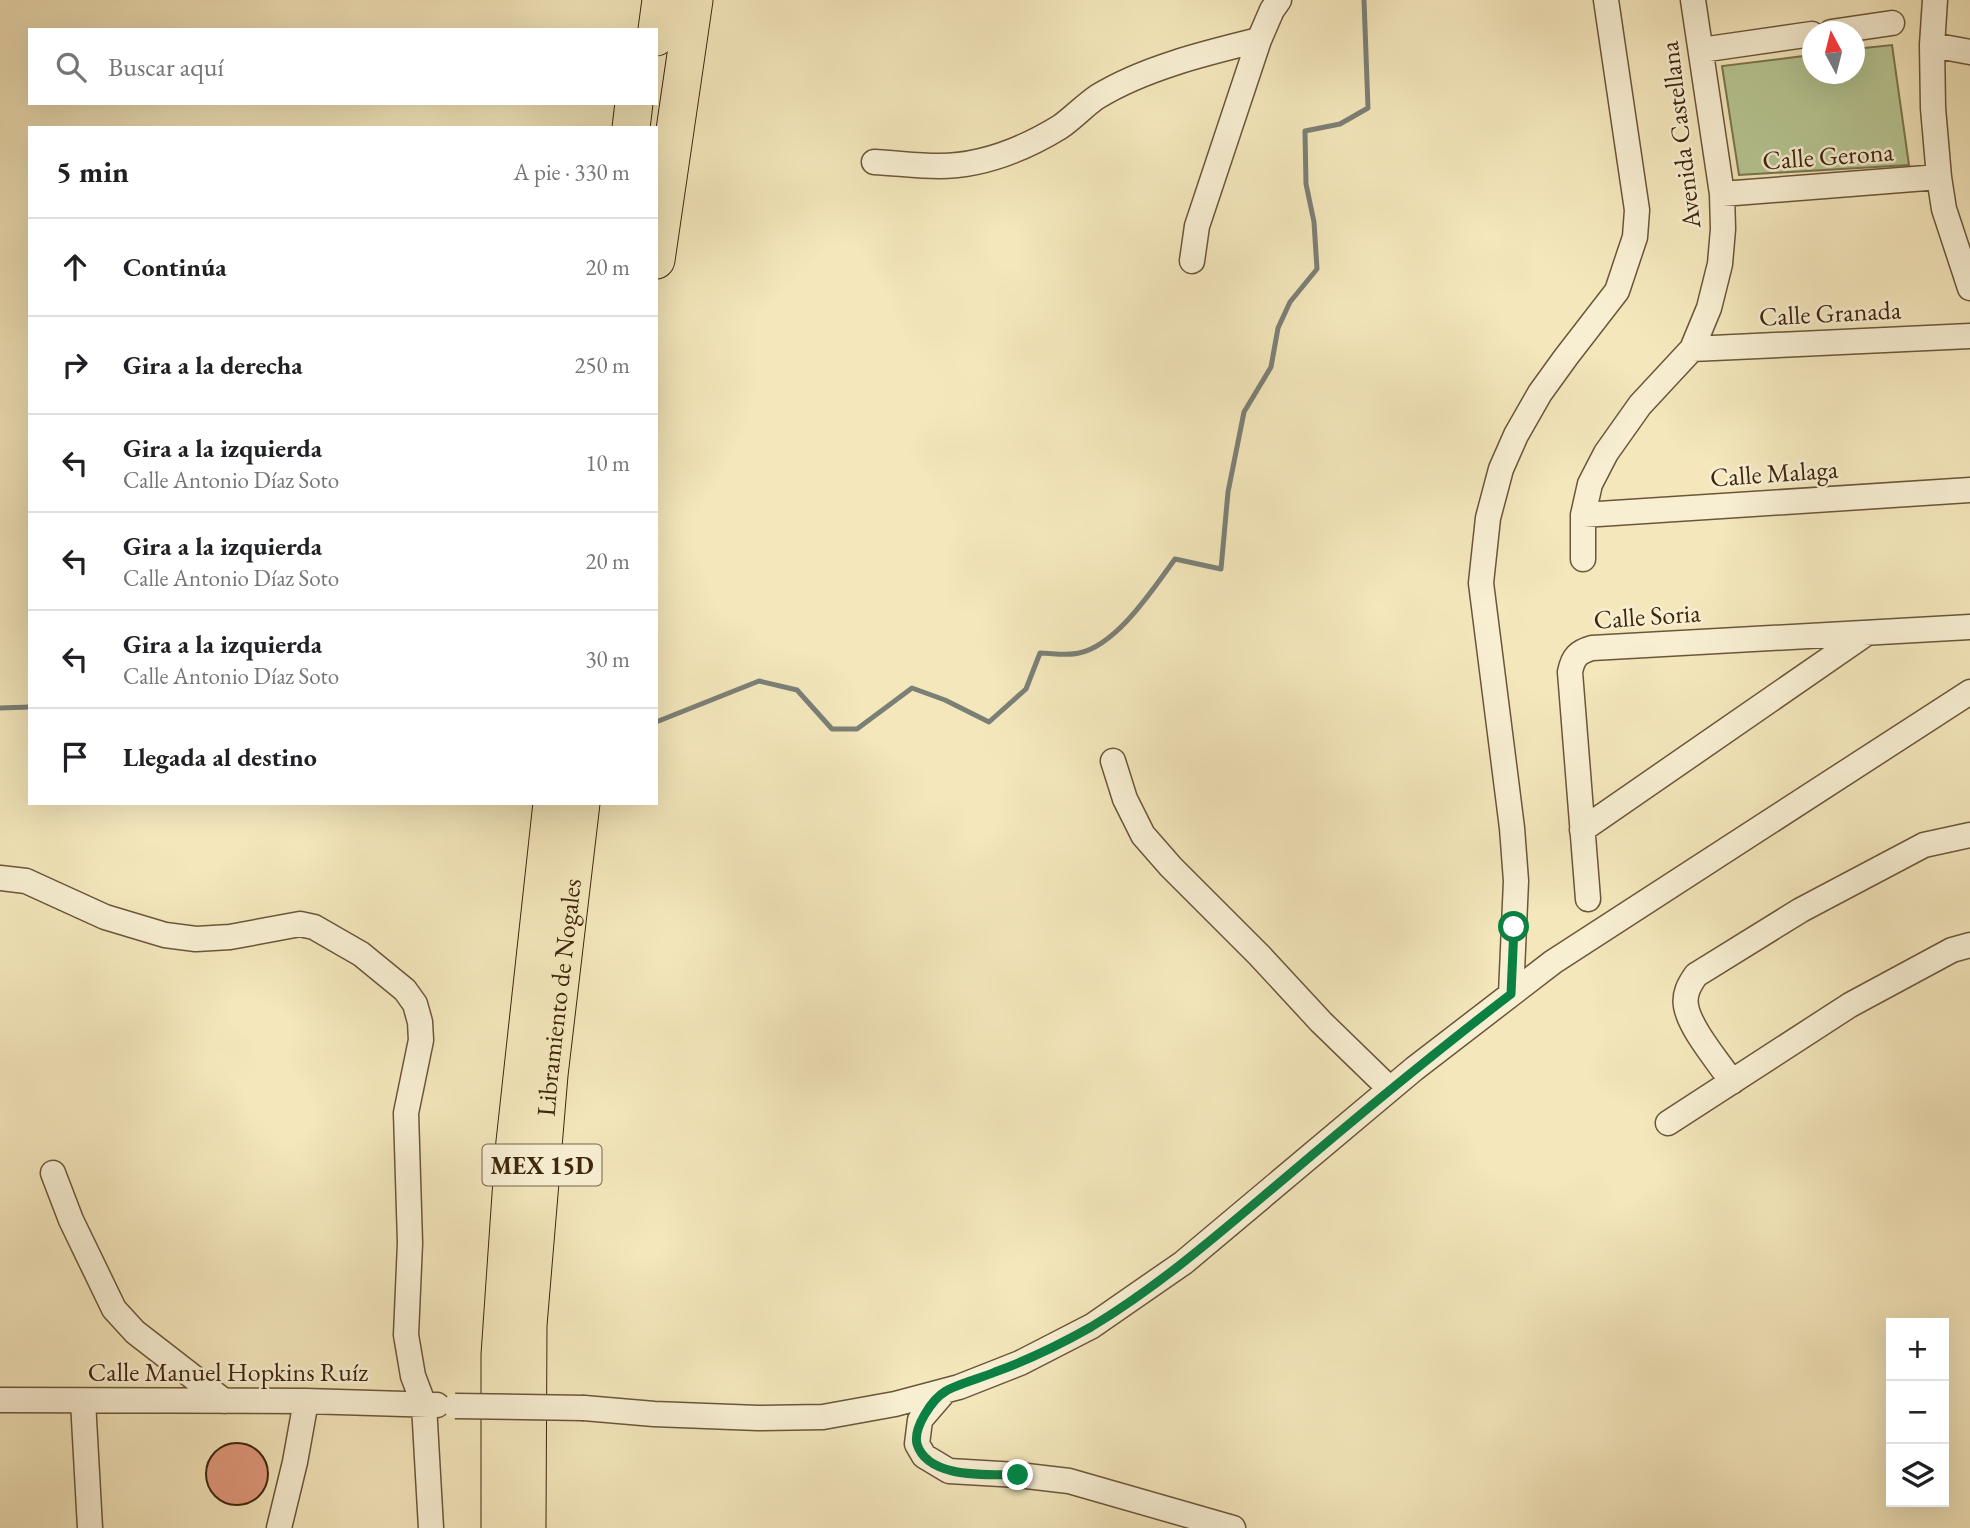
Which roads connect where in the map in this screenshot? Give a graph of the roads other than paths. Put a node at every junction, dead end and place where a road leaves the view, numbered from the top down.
1 (647, 0) edge
2 (661, 0) edge
3 (677, 0) edge
4 (694, 0) edge
5 (1279, 0) edge
6 (1606, 0) edge
7 (1693, 0) edge
8 (1935, 0) edge
9 (1892, 23) dead end
10 (1865, 27) edge
11 (643, 28) edge
12 (657, 28) edge
13 (1802, 35) edge
14 (1259, 40) junction
15 (1932, 46) junction
16 (1701, 50) junction
17 (1970, 52) edge
18 (634, 105) edge
19 (648, 105) edge
20 (631, 126) edge
21 (645, 126) edge
22 (658, 157) edge
23 (874, 162) dead end
24 (1939, 177) junction
25 (1722, 194) junction
26 (658, 246) edge
27 (1192, 261) dead end
28 (1970, 288) edge
29 (1970, 335) edge
30 (1692, 349) junction
31 (1970, 489) edge
32 (1583, 515) junction
33 (1583, 559) dead end
34 (1970, 627) edge
35 (1868, 632) junction
36 (1970, 692) edge
37 (1113, 761) dead end
38 (552, 805) edge
39 (582, 805) edge
40 (1582, 830) junction
41 (1970, 835) edge
42 (0, 878) edge
43 (1588, 899) dead end
44 (1970, 945) edge
45 (1511, 994) junction
46 (1732, 1082) junction
47 (1390, 1089) junction
48 (1668, 1123) dead end
49 (53, 1173) dead end
50 (945, 1391) junction
51 (0, 1400) edge
52 (83, 1401) junction
53 (224, 1401) junction
54 (306, 1401) junction
55 (424, 1405) junction
56 (90, 1528) edge
57 (279, 1528) edge
58 (431, 1528) edge
59 (500, 1528) edge
60 (527, 1528) edge
61 (1233, 1528) edge

1 - 11 highway
2 - 12 highway
3 - 22 highway
4 - 26 highway
5 - 14 street
6 - 45 street
7 - 16 street, Avenida Castellana
8 - 15 street
9 - 10 street
13 - 16 street
14 - 23 street
14 - 27 street
15 - 17 street
15 - 24 street
16 - 25 street, Avenida Castellana
18 - 20 highway
19 - 21 highway
24 - 25 street, Calle Gerona
24 - 28 street
25 - 30 street, Avenida Castellana
29 - 30 street, Calle Granada
30 - 32 street, Avenida Castellana
31 - 32 street, Calle Malaga
32 - 33 street, Avenida Castellana
34 - 35 street, Calle Soria
35 - 40 street
35 - 40 street, Calle Soria
36 - 45 street, Calle Manuel Hopkins Ruíz
37 - 47 street
38 - 59 highway, Libramiento de Nogales / MEX 15D
39 - 60 highway, Libramiento de Nogales / MEX 15D
40 - 43 street, Calle Soria
41 - 46 street
42 - 55 street
44 - 46 street
45 - 47 street, Calle Manuel Hopkins Ruíz
46 - 48 street
47 - 50 street, Calle Manuel Hopkins Ruíz
49 - 53 street
50 - 55 street, Calle Manuel Hopkins Ruíz, bridge
50 - 61 street
51 - 52 street, Calle Manuel Hopkins Ruíz
52 - 53 street, Calle Manuel Hopkins Ruíz
52 - 56 street
53 - 54 street, Calle Manuel Hopkins Ruíz
54 - 55 street, Calle Manuel Hopkins Ruíz
54 - 57 street
55 - 58 street

